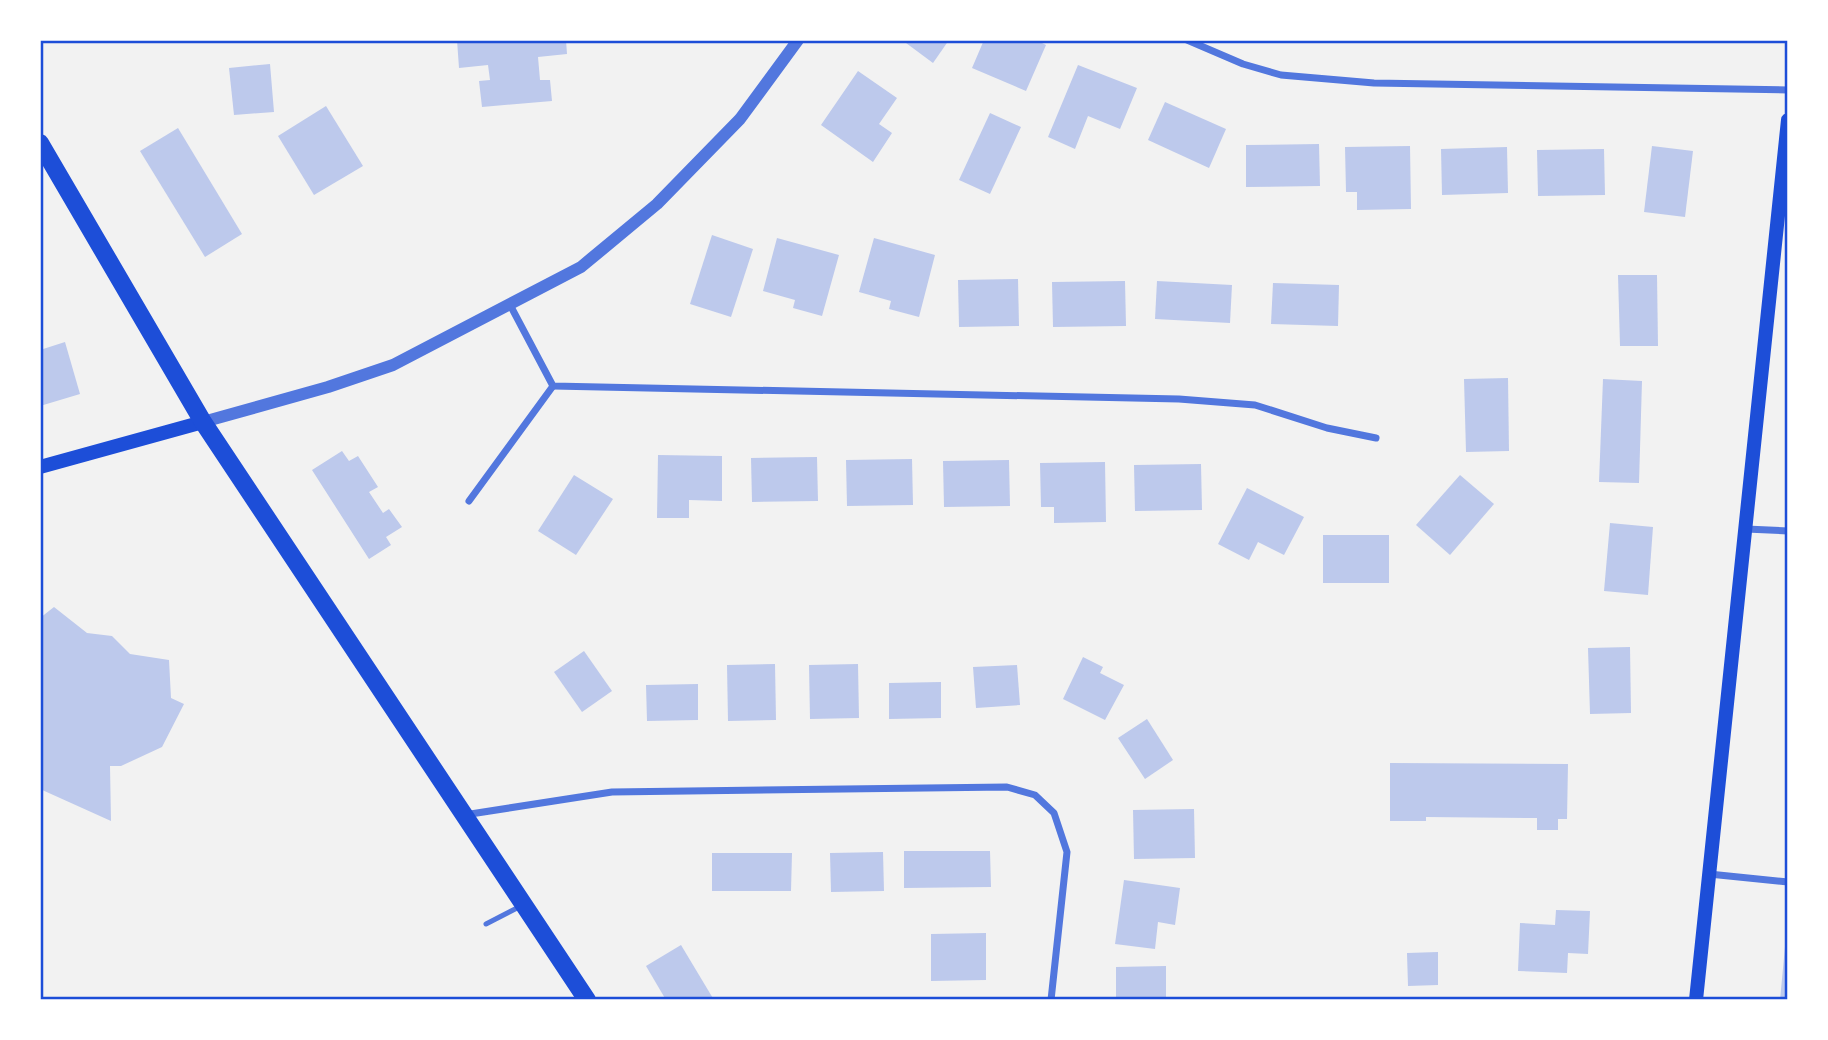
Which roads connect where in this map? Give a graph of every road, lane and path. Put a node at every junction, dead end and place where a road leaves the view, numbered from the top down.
1 (798, 40) edge
2 (1187, 40) edge
3 (1788, 90) edge
4 (1788, 120) edge
5 (40, 144) edge
6 (508, 303) junction
7 (553, 386) junction
8 (203, 422) junction
9 (1377, 438) dead end
10 (40, 467) edge
11 (469, 501) dead end
12 (1745, 528) junction
13 (1788, 531) edge
14 (463, 815) junction
15 (1710, 874) junction
16 (1788, 882) edge
17 (524, 905) junction
18 (486, 924) dead end
19 (587, 1000) edge
20 (1051, 1000) edge
21 (1696, 1000) edge

1 - 6 street
2 - 3 street
4 - 12 main road
5 - 8 main road
6 - 7 street
6 - 8 street
7 - 9 street
7 - 11 street
8 - 10 main road
8 - 14 main road
12 - 13 street
12 - 15 main road
14 - 17 main road
14 - 20 street
15 - 16 street
15 - 21 main road
17 - 18 lane
17 - 19 main road

